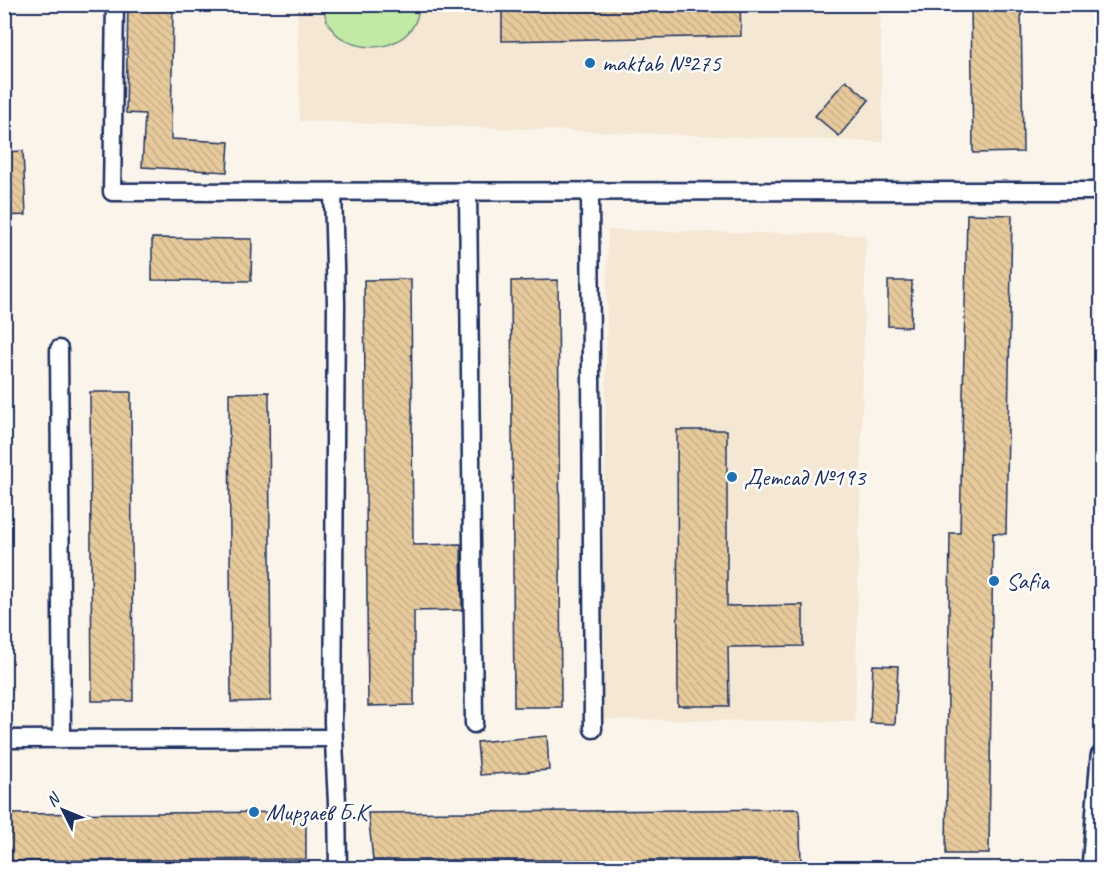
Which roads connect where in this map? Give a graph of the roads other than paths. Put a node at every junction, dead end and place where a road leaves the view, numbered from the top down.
1 (115, 4) edge
2 (468, 190) junction
3 (590, 191) junction
4 (1101, 191) edge
5 (333, 192) junction
6 (59, 349) dead end
7 (474, 724) dead end
8 (593, 729) dead end
9 (333, 738) junction
10 (4, 739) edge
11 (62, 739) junction
12 (1101, 757) edge
13 (338, 868) edge
14 (1093, 868) edge

1 - 5 street
2 - 3 street
2 - 5 street
2 - 7 street
3 - 4 street
3 - 8 street
5 - 9 street
6 - 11 street
9 - 11 street
9 - 13 street
10 - 11 street
12 - 14 street

